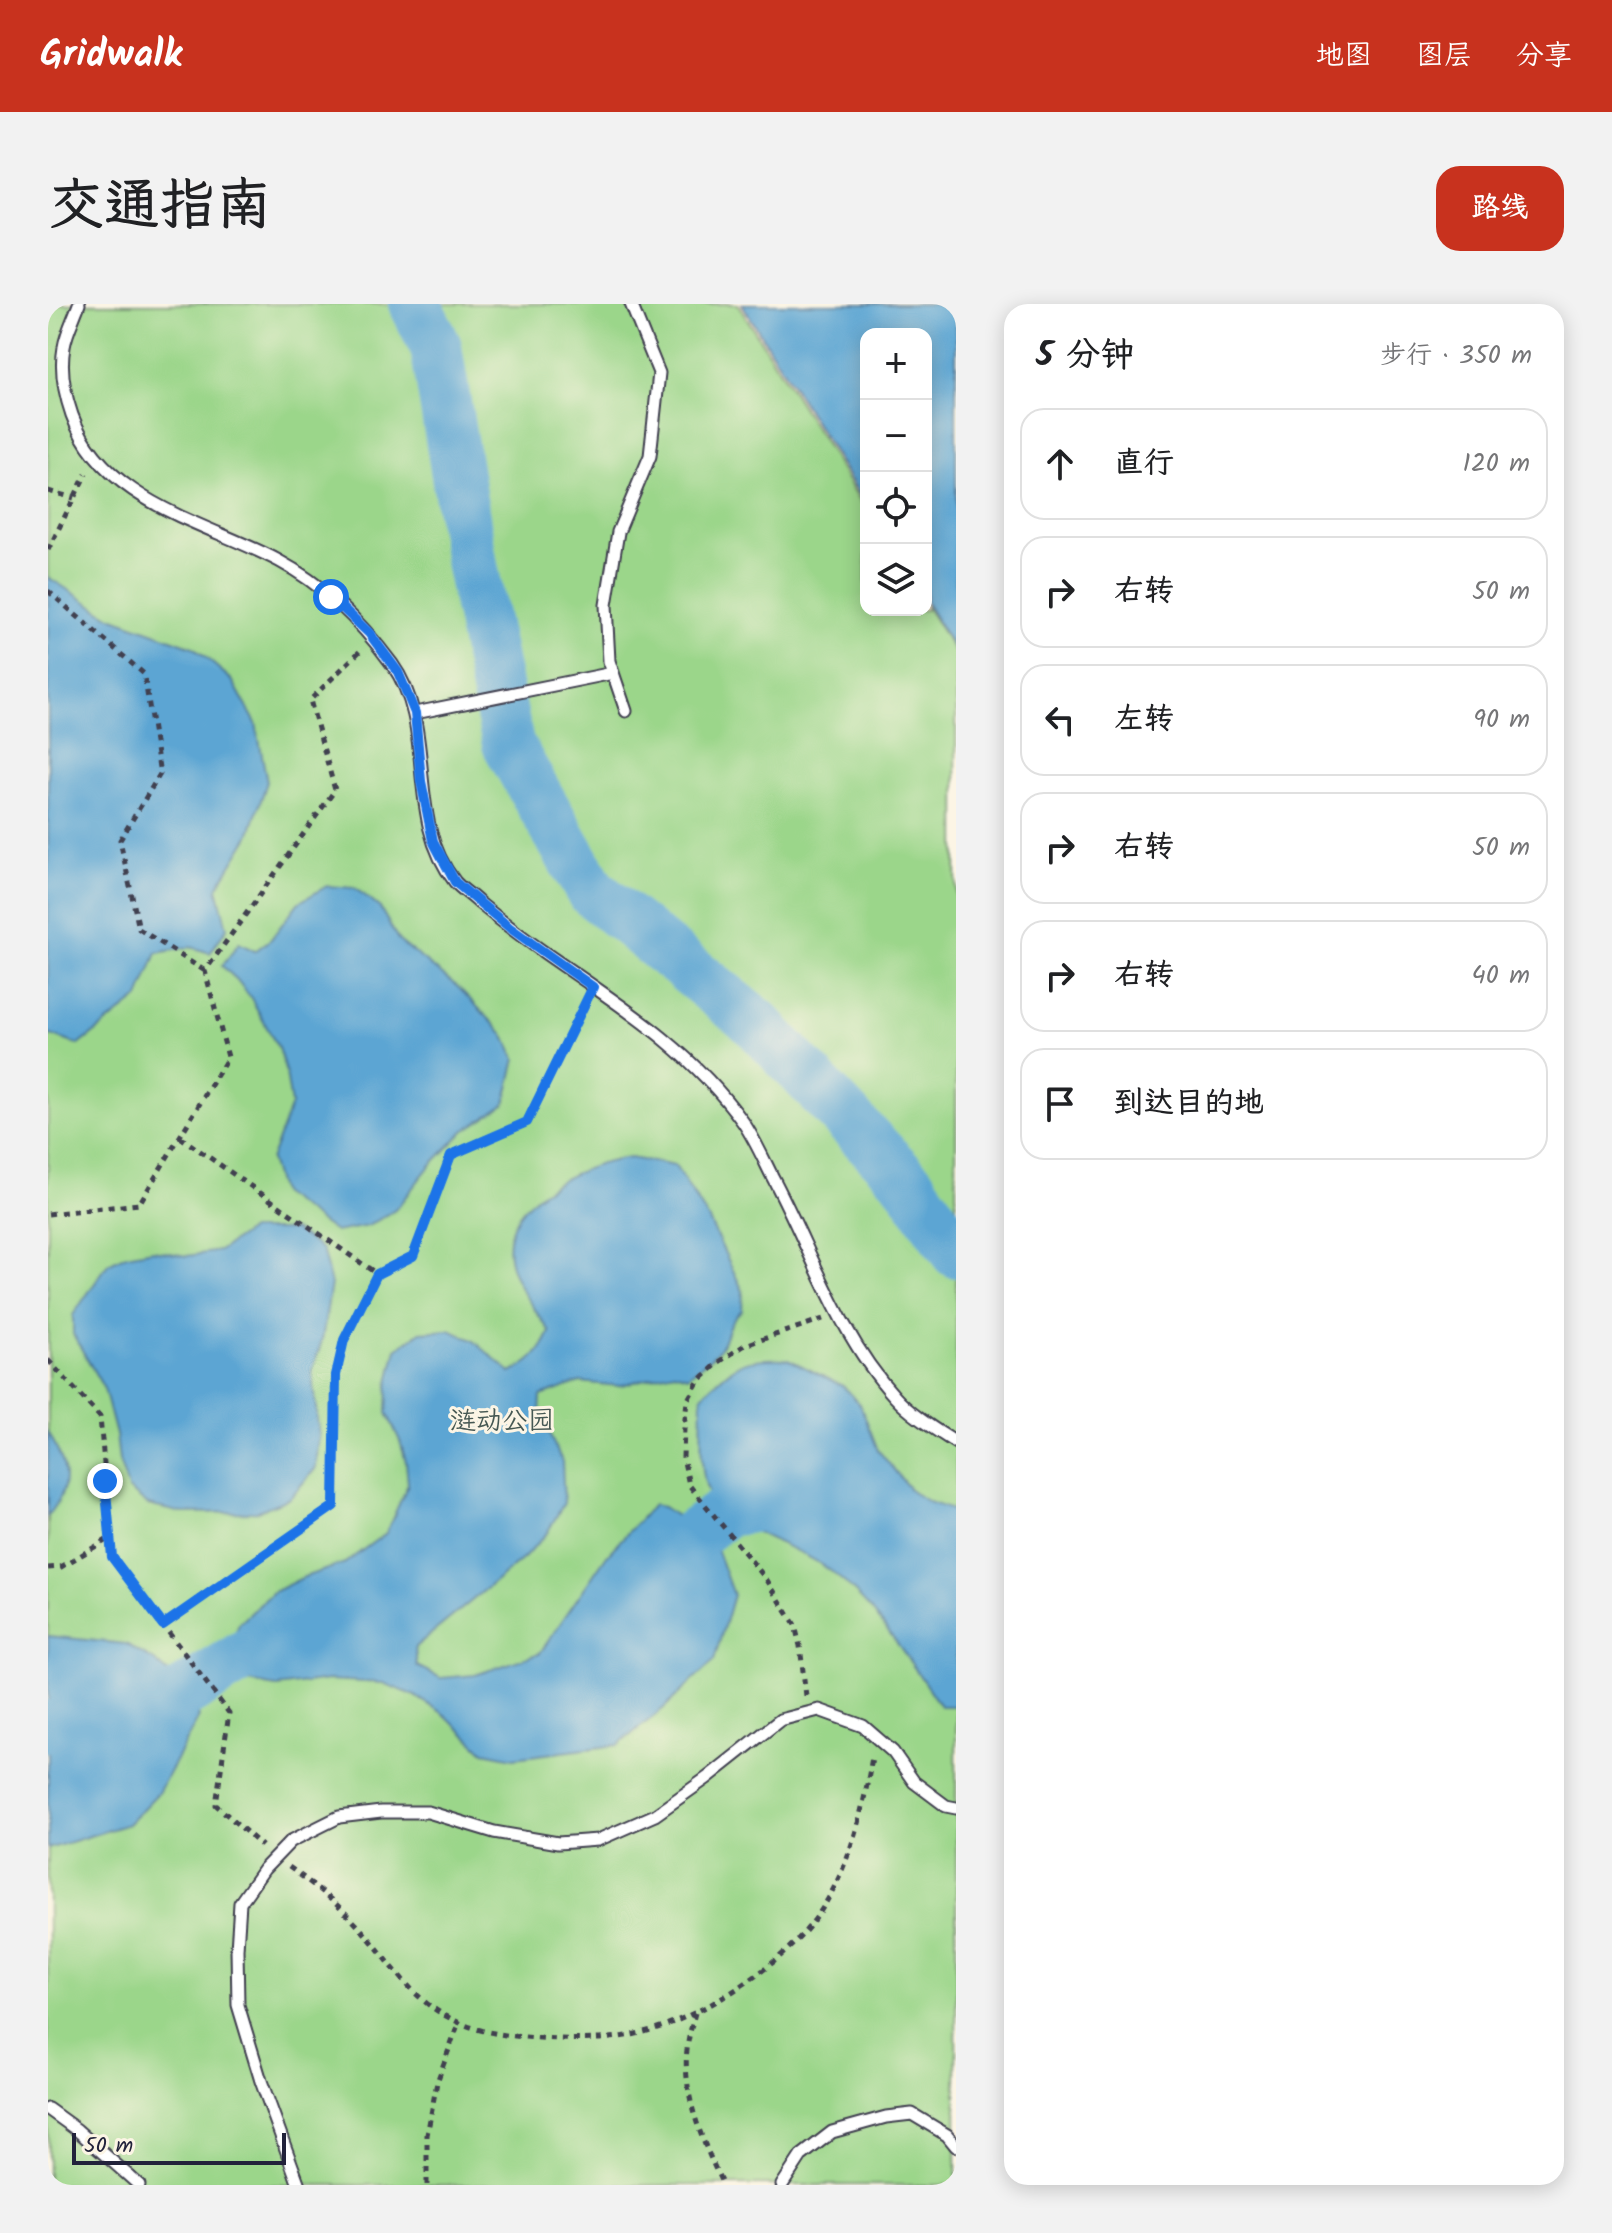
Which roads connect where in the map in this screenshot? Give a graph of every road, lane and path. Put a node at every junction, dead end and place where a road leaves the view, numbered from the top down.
1 (79, 304) edge
2 (631, 304) edge
3 (96, 455) junction
4 (48, 491) edge
5 (74, 498) junction
6 (48, 550) edge
7 (48, 591) edge
8 (373, 638) junction
9 (613, 673) junction
10 (626, 711) dead end
11 (415, 713) junction
12 (205, 971) junction
13 (593, 987) junction
14 (180, 1137) junction
15 (48, 1214) edge
16 (377, 1274) junction
17 (839, 1314) junction
18 (48, 1360) edge
19 (956, 1443) edge
20 (110, 1538) junction
21 (48, 1568) edge
22 (163, 1625) junction
23 (807, 1713) junction
24 (875, 1736) junction
25 (956, 1808) edge
26 (275, 1857) junction
27 (695, 2012) junction
28 (459, 2022) junction
29 (48, 2109) edge
30 (956, 2146) edge
31 (139, 2185) edge
32 (299, 2185) edge
33 (427, 2185) edge
34 (723, 2185) edge
35 (782, 2185) edge

1 - 3 lane
2 - 9 lane
3 - 5 path
3 - 8 lane
4 - 5 path
5 - 6 path
7 - 12 path
8 - 11 lane
8 - 12 path
9 - 10 lane
9 - 11 lane
11 - 13 lane
12 - 14 path
13 - 16 path
13 - 17 lane
14 - 15 path
14 - 16 path
16 - 22 path
17 - 19 lane
17 - 23 path
18 - 20 path
20 - 21 path
20 - 22 path
22 - 26 path
23 - 24 lane
23 - 26 lane
24 - 25 lane
24 - 27 path
26 - 28 path
26 - 32 lane
27 - 28 path
27 - 34 path
28 - 33 path
29 - 31 lane
30 - 35 lane

